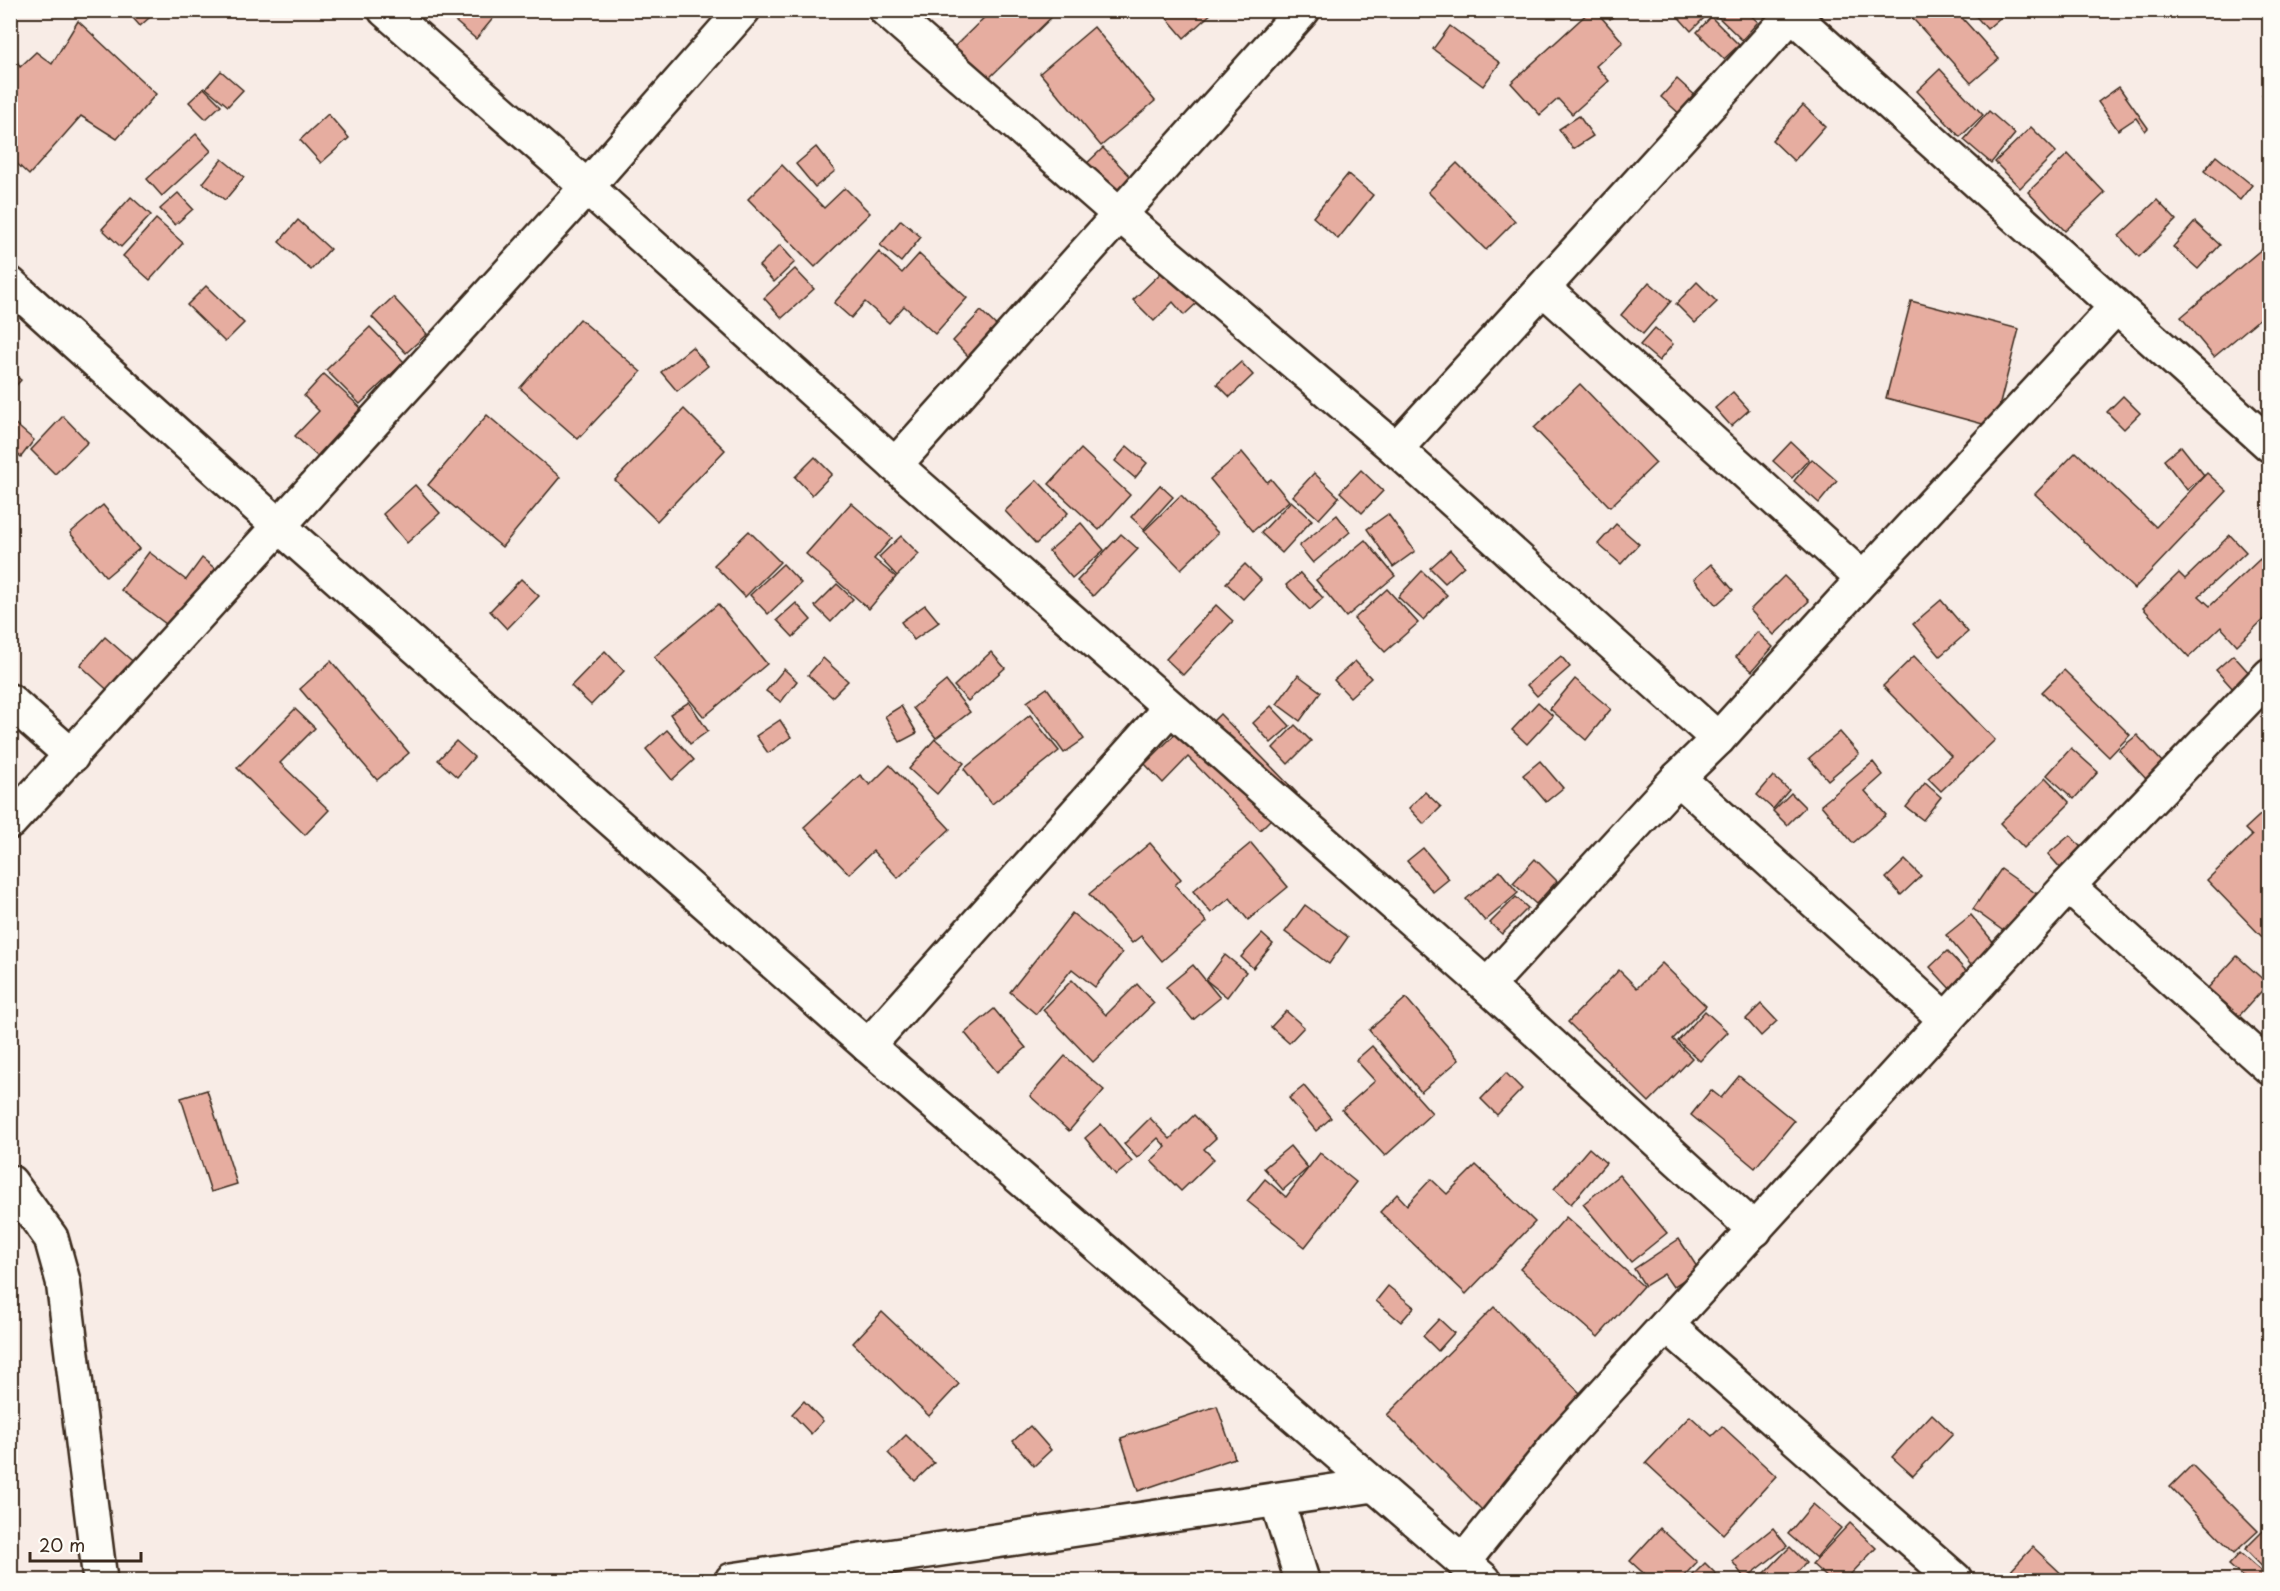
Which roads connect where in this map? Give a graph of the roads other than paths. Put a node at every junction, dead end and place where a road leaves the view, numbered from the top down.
1 (385, 10) edge
2 (743, 10) edge
3 (886, 10) edge
4 (1303, 10) edge
5 (1794, 13) edge
6 (587, 187) junction
7 (1119, 214) junction
8 (10, 284) edge
9 (1544, 289) junction
10 (2116, 307) junction
11 (2270, 445) edge
12 (1396, 449) junction
13 (895, 465) junction
14 (279, 526) junction
15 (1863, 579) junction
16 (2267, 685) edge
17 (10, 701) edge
18 (1170, 708) junction
19 (1718, 739) junction
20 (72, 756) junction
21 (1678, 778) junction
22 (10, 822) edge
23 (2068, 886) junction
24 (1487, 986) junction
25 (1946, 1020) junction
26 (868, 1046) junction
27 (2270, 1068) edge
28 (10, 1182) edge
29 (1755, 1230) junction
30 (1667, 1324) junction
31 (1374, 1485) junction
32 (1277, 1500) junction
33 (1474, 1571) edge
34 (100, 1581) edge
35 (732, 1581) edge
36 (1302, 1581) edge
37 (1956, 1581) edge

1 - 6 street
2 - 6 street
3 - 7 street
4 - 7 street
5 - 9 street
5 - 10 street
6 - 13 street
6 - 14 street
7 - 12 street
7 - 13 street
8 - 14 street
9 - 12 street
9 - 15 street
10 - 11 street
10 - 15 street
12 - 19 street
13 - 18 street
14 - 20 street
14 - 26 street
15 - 19 street
16 - 23 street
17 - 20 street
18 - 24 street
18 - 26 street
19 - 21 street
20 - 22 street
21 - 24 street
21 - 25 street
23 - 25 street
23 - 27 street
24 - 29 street
25 - 29 street
26 - 31 street
28 - 34 street
29 - 30 street
30 - 33 street
30 - 37 street
31 - 32 street
31 - 33 street
32 - 35 street
32 - 36 street

